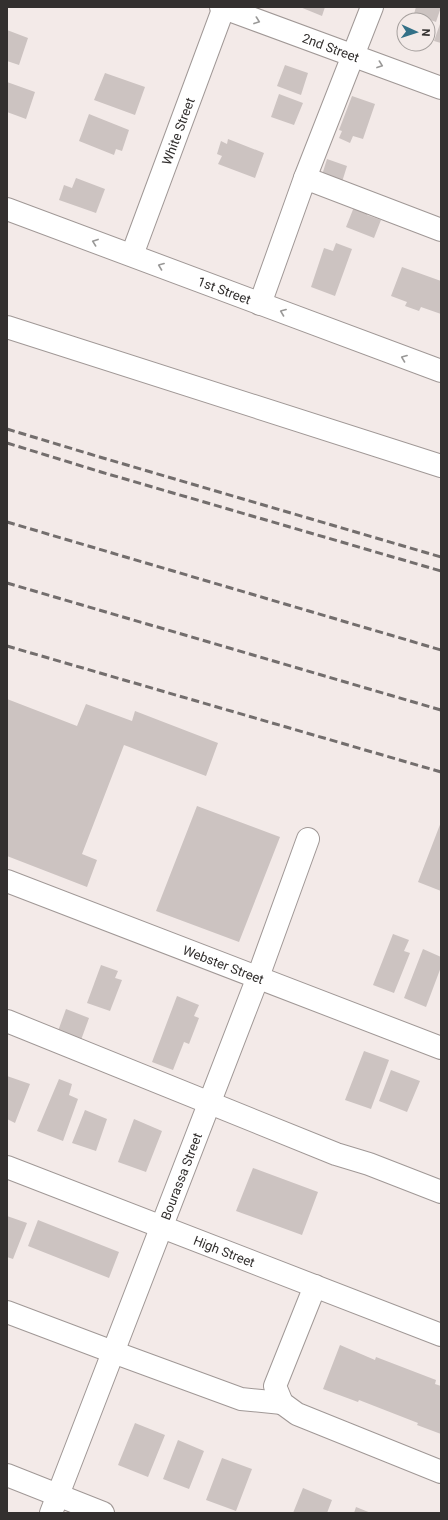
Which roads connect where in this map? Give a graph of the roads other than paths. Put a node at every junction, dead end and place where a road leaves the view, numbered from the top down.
1 (223, 7) edge
2 (372, 7) edge
3 (353, 55) junction
4 (441, 88) edge
5 (305, 178) junction
6 (7, 209) edge
7 (441, 230) edge
8 (132, 256) junction
9 (260, 304) junction
10 (7, 327) edge
11 (441, 371) edge
12 (441, 466) edge
13 (308, 839) dead end
14 (7, 881) edge
15 (258, 977) junction
16 (7, 1021) edge
17 (441, 1048) edge
18 (209, 1104) junction
19 (7, 1167) edge
20 (441, 1192) edge
21 (162, 1226) junction
22 (315, 1286) junction
23 (7, 1312) edge
24 (441, 1335) edge
25 (113, 1352) junction
26 (282, 1403) junction
27 (441, 1472) edge
28 (7, 1475) edge
29 (54, 1504) edge
30 (103, 1513) edge

1 -> 3 street, 2nd Street
1 - 8 street, White Street
2 - 3 street
3 -> 4 street, 2nd Street
3 - 5 street
5 - 7 street
5 - 9 street
8 -> 6 street, 1st Street
9 -> 8 street, 1st Street
11 -> 9 street, 1st Street
10 - 12 street
13 - 15 street, Bourassa Street
14 - 15 street, Webster Street
15 - 17 street, Webster Street
15 - 18 street, Bourassa Street
16 - 18 street
18 - 20 street
18 - 21 street, Bourassa Street
19 - 21 street, High Street
21 - 22 street, High Street
21 - 25 street, Bourassa Street
22 - 24 street, High Street
22 - 26 street
23 - 25 street
25 - 26 street
25 - 29 street, Bourassa Street
26 - 27 street
28 - 29 street
29 - 30 street

